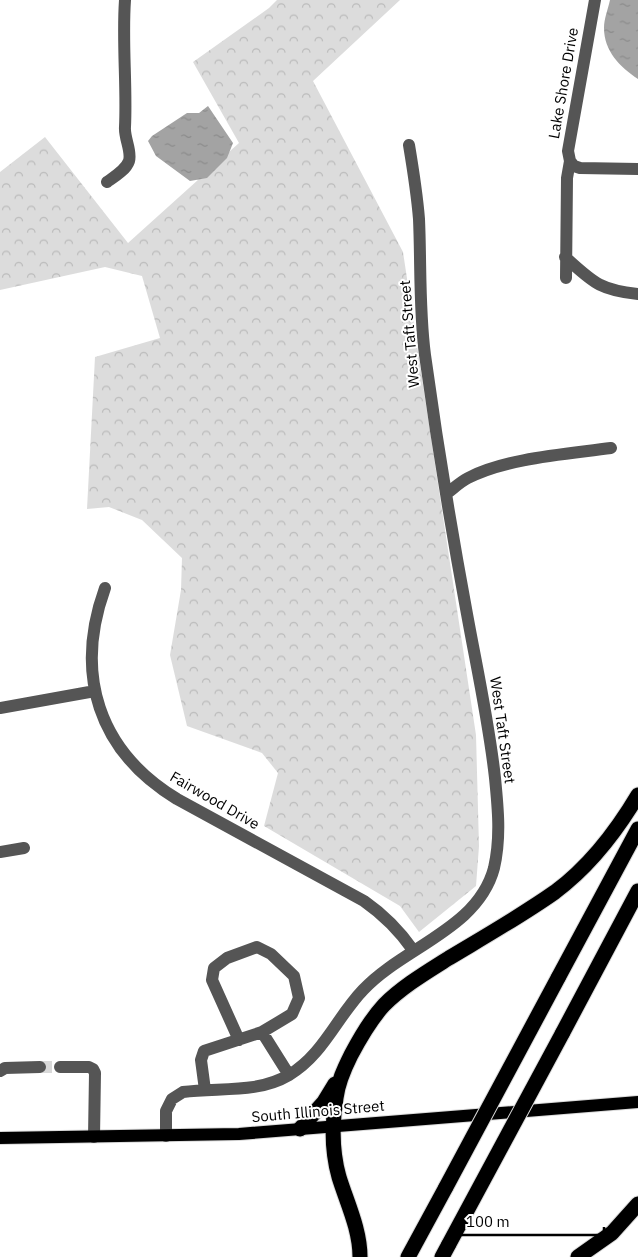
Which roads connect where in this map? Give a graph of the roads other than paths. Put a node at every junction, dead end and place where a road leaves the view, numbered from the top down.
1 (125, 0) edge
2 (595, 0) edge
3 (409, 145) dead end
4 (570, 161) junction
5 (638, 169) edge
6 (107, 182) dead end
7 (565, 257) junction
8 (566, 278) dead end
9 (638, 294) edge
10 (611, 448) dead end
11 (446, 494) junction
12 (105, 588) dead end
13 (95, 691) junction
14 (0, 708) edge
15 (638, 795) edge
16 (638, 829) edge
17 (24, 848) dead end
18 (0, 852) edge
19 (638, 891) edge
20 (413, 950) junction
21 (262, 1032) junction
22 (239, 1040) junction
23 (40, 1067) tunnel mouth
24 (60, 1067) tunnel mouth
25 (0, 1071) edge
26 (289, 1075) junction
27 (340, 1076) junction
28 (205, 1090) junction
29 (638, 1102) edge
30 (334, 1126) junction
31 (300, 1129) junction
32 (166, 1136) junction
33 (94, 1137) junction
34 (0, 1138) edge
35 (638, 1204) edge
36 (446, 1250) edge
37 (360, 1257) edge
38 (408, 1257) edge
39 (578, 1257) edge

1 - 6 street
2 - 4 street, Lake Shore Drive
3 - 11 street, West Taft Street
4 - 5 street
4 - 7 street, Lake Shore Drive
7 - 8 street, Lake Shore Drive
7 - 9 street
10 - 11 street
11 - 20 street, West Taft Street
12 - 13 street, Fairwood Drive
13 - 14 street
13 - 20 street, Fairwood Drive
15 - 27 highway
16 - 38 highway, bridge
17 - 18 street
19 - 36 highway, bridge
20 - 26 street, West Taft Street
21 - 22 street
21 - 22 street
21 - 26 street
22 - 28 street
23 - 25 street
24 - 33 street
26 - 28 street, West Taft Street
27 - 30 highway
27 - 31 highway
28 - 32 street, West Taft Street
29 - 30 main road, South Illinois Street
30 - 31 main road, South Illinois Street
30 - 37 highway
31 - 32 main road, South Illinois Street
32 - 33 main road, South Illinois Street
33 - 34 main road, South Illinois Street
35 - 39 highway

